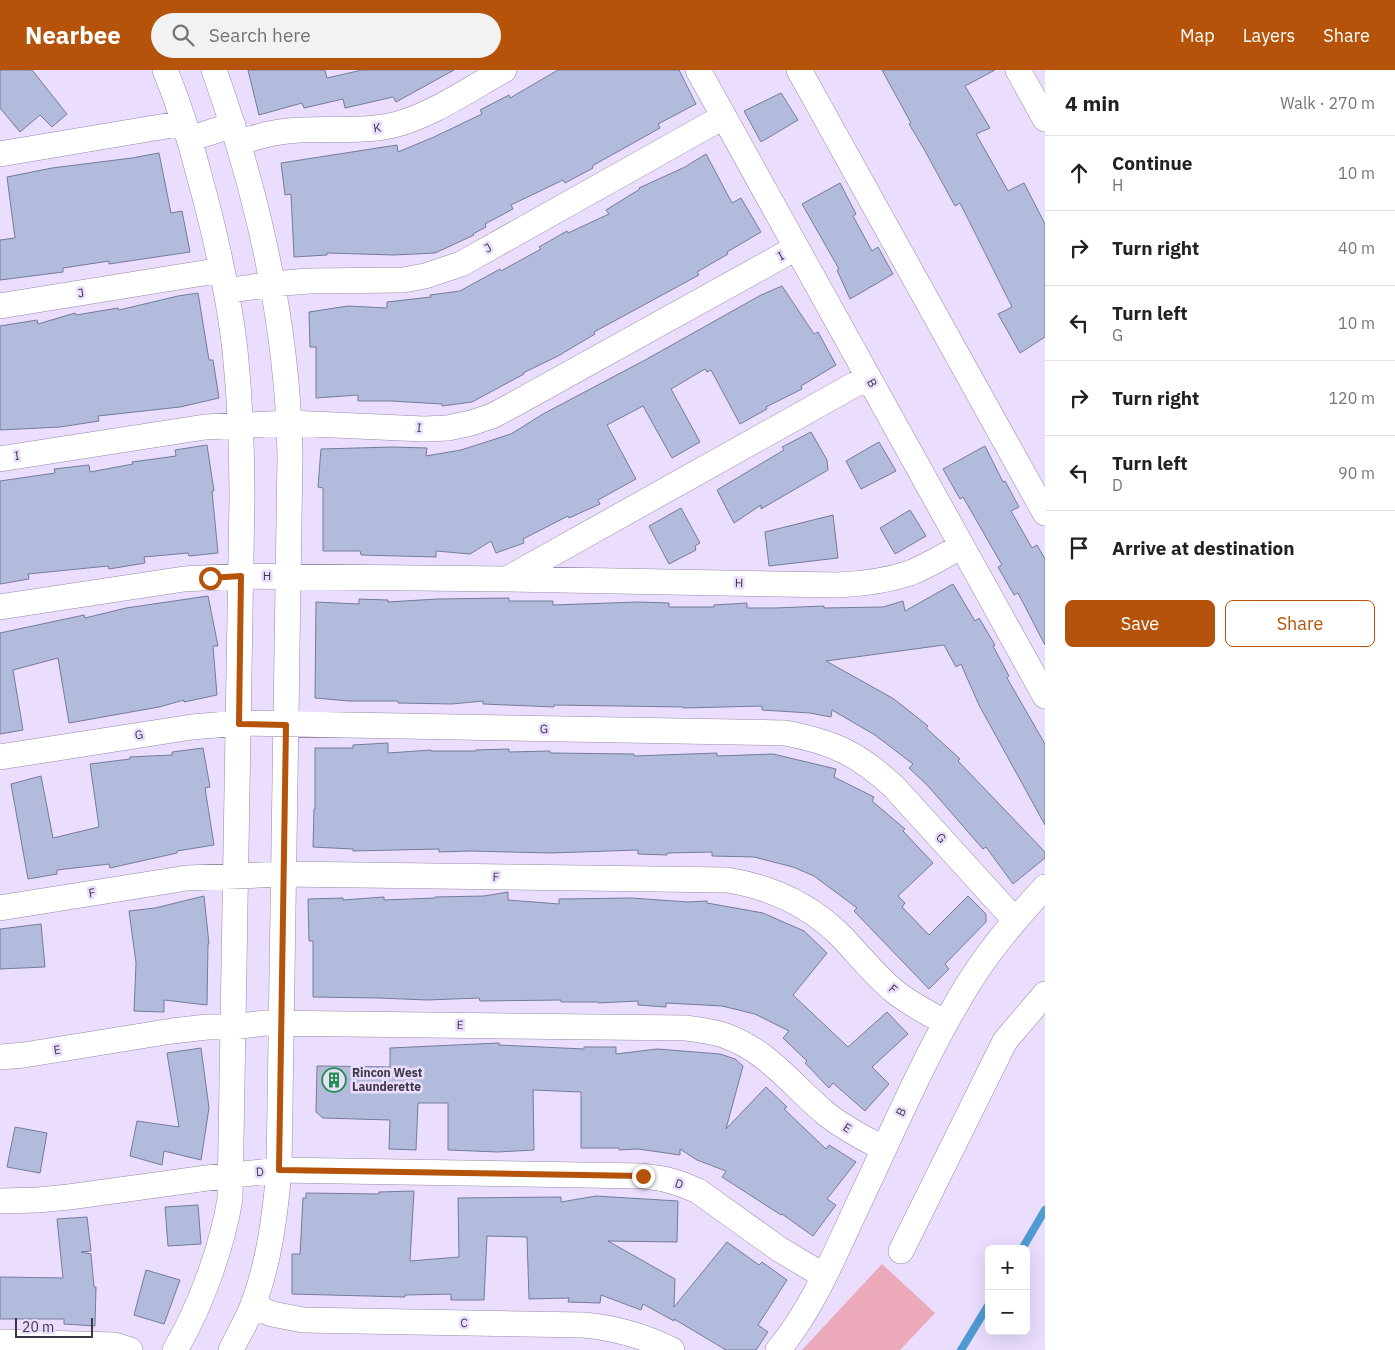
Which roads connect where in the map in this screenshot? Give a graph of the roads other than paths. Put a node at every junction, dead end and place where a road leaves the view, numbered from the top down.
1 (165, 70) edge
2 (214, 70) edge
3 (504, 70) edge
4 (698, 70) edge
5 (799, 70) edge
6 (1018, 70) edge
7 (723, 116) junction
8 (1045, 119) edge
9 (187, 131) junction
10 (236, 133) junction
11 (0, 154) edge
12 (796, 248) junction
13 (224, 280) junction
14 (272, 284) junction
15 (0, 306) edge
16 (868, 377) junction
17 (290, 423) junction
18 (241, 426) junction
19 (0, 458) edge
20 (1045, 513) edge
21 (962, 546) junction
22 (241, 576) junction
23 (289, 576) junction
24 (507, 579) junction
25 (0, 607) edge
26 (1045, 696) edge
27 (239, 724) junction
28 (286, 725) junction
29 (0, 757) edge
30 (284, 874) junction
31 (235, 876) junction
32 (1045, 887) edge
33 (0, 908) edge
34 (1016, 920) junction
35 (1045, 994) edge
36 (282, 1023) junction
37 (946, 1023) junction
38 (232, 1027) junction
39 (0, 1057) edge
40 (884, 1148) junction
41 (279, 1170) junction
42 (231, 1176) junction
43 (0, 1201) edge
44 (901, 1251) dead end
45 (824, 1276) junction
46 (253, 1306) junction
47 (0, 1342) edge
48 (130, 1350) edge
49 (175, 1350) edge
50 (231, 1350) edge
51 (672, 1350) edge
52 (778, 1350) edge

1 - 9 street
2 - 10 street
3 - 10 street, K
4 - 7 street, B
5 - 20 street
6 - 8 street
7 - 12 street, B
7 - 14 street, J
9 - 10 street, K
9 - 11 street
9 - 13 street
10 - 14 street
12 - 16 street, B
12 - 17 street, I
13 - 14 street, J
13 - 15 street, J
13 - 18 street
14 - 17 street
16 - 21 street, B
16 - 24 street
17 - 18 street, I
17 - 23 street
18 - 19 street, I
18 - 22 street
21 - 24 street, H
21 - 26 street, B
22 - 23 street, H
22 - 25 street, H
22 - 27 street
23 - 24 street, H
23 - 28 street
27 - 28 street, G
27 - 29 street, G
27 - 31 street
28 - 30 street
28 - 34 street, G
30 - 31 street, F
30 - 36 street
30 - 37 street, F
31 - 33 street, F
31 - 38 street
32 - 34 street, B
34 - 37 street, B
35 - 44 street
36 - 38 street, E
36 - 40 street, E
36 - 41 street
37 - 40 street, B
38 - 39 street, E
38 - 42 street
40 - 45 street, B
41 - 42 street, D
41 - 45 street, D
41 - 46 street
42 - 43 street, D
42 - 49 street
45 - 52 street, B
46 - 50 street
46 - 51 street, C
47 - 48 street

